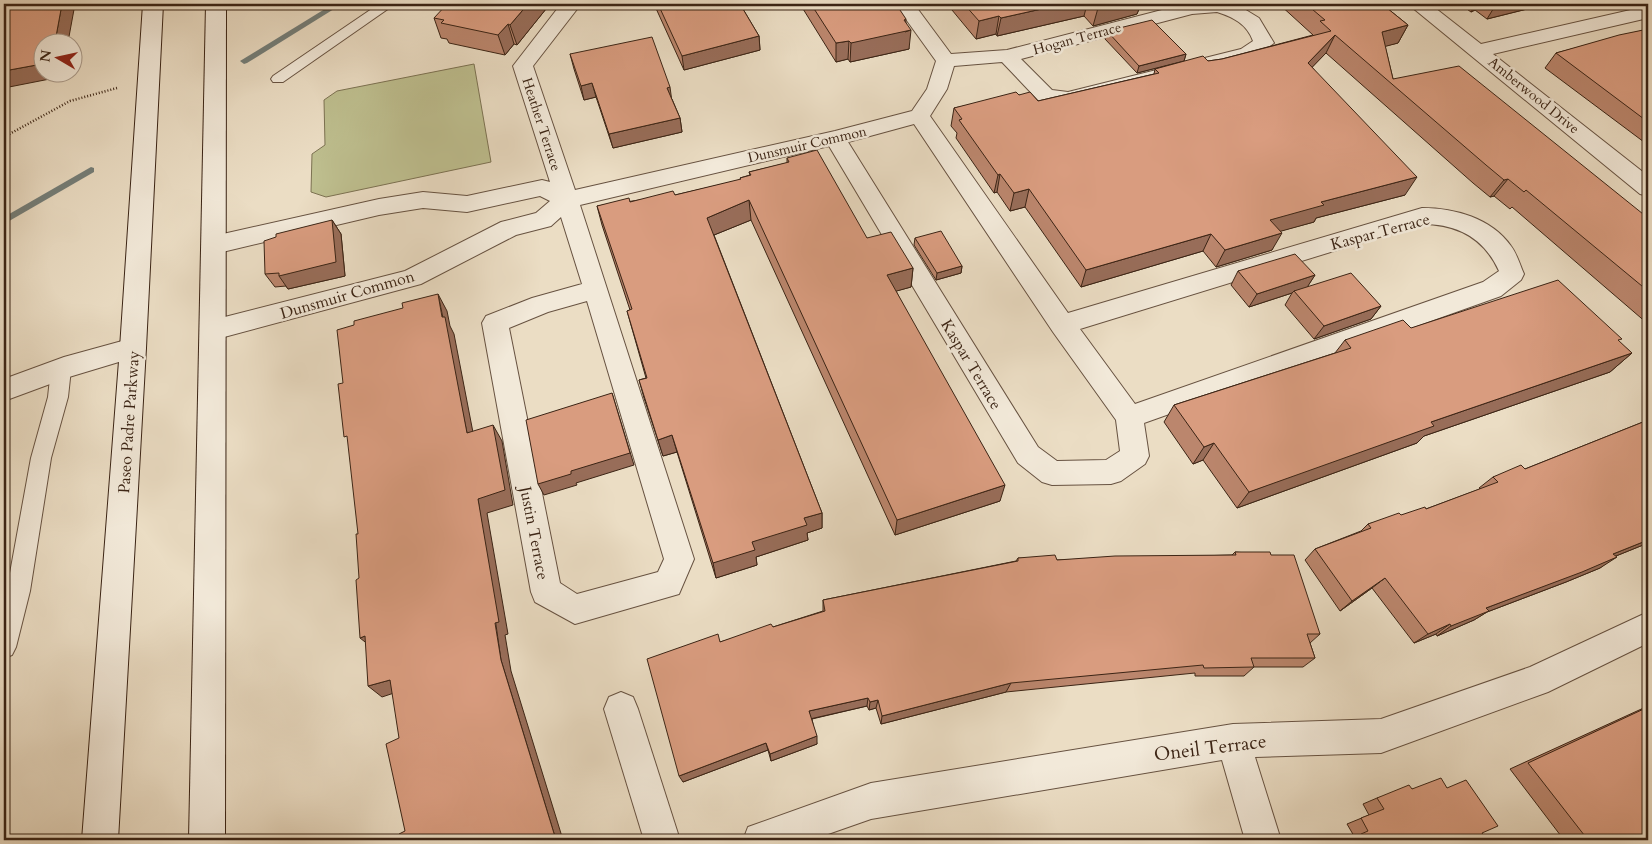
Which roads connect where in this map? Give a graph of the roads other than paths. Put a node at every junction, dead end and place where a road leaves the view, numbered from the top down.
1 (154, 4) edge
2 (216, 4) edge
3 (388, 4) edge
4 (571, 4) edge
5 (904, 4) edge
6 (1418, 4) edge
7 (1648, 12) edge
8 (1479, 51) junction
9 (1007, 56) junction
10 (946, 61) junction
11 (278, 79) dead end
12 (918, 116) junction
13 (835, 138) junction
14 (1648, 188) edge
15 (566, 200) junction
16 (467, 204) junction
17 (475, 244) junction
18 (214, 246) junction
19 (596, 289) junction
20 (1062, 325) junction
21 (213, 330) junction
22 (134, 348) junction
23 (60, 369) junction
24 (4, 390) edge
25 (1129, 417) junction
26 (1648, 627) edge
27 (4, 647) edge
28 (621, 709) dead end
29 (1232, 741) junction
30 (100, 840) edge
31 (207, 840) edge
32 (662, 840) edge
33 (761, 840) edge
34 (1263, 840) edge

1 - 22 street, Paseo Padre Parkway
2 - 18 street
3 - 11 lane
4 - 15 street, Heather Terrace
5 - 10 street
6 - 8 street, Amberwood Drive
7 - 8 street
8 - 14 street, Amberwood Drive
9 - 9 street, Hogan Terrace
9 - 10 street, Hogan Terrace
10 - 12 street
12 - 13 street, Dunsmuir Common
12 - 20 street, Kaspar Terrace
13 - 15 street, Dunsmuir Common
13 - 25 street, Kaspar Terrace
15 - 16 street
15 - 17 street, Dunsmuir Common
15 - 19 street, Justin Terrace
16 - 17 street
16 - 18 street
17 - 21 street, Dunsmuir Common
18 - 21 street
19 - 19 street, Justin Terrace
20 - 25 street, Kaspar Terrace
20 - 25 street, Kaspar Terrace
21 - 31 street
22 - 23 street
22 - 30 street, Paseo Padre Parkway
23 - 24 street
23 - 27 lane
26 - 29 street, Oneil Terrace
28 - 32 street
29 - 33 street, Oneil Terrace
29 - 34 street

